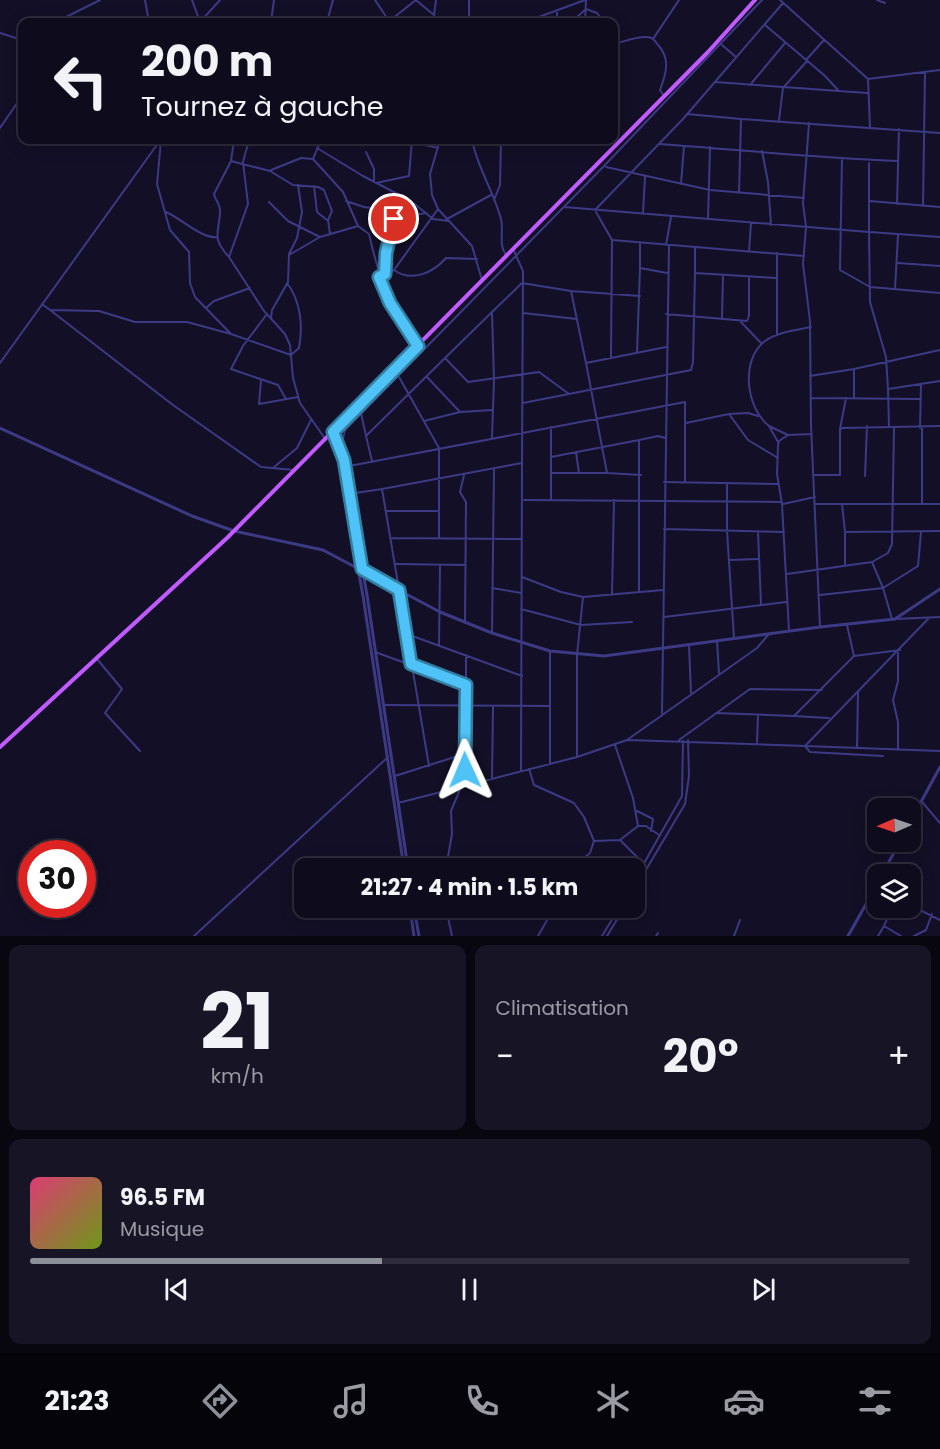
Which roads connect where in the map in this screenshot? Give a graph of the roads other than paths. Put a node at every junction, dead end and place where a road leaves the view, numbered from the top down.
1 (100, 0) edge
2 (145, 0) edge
3 (192, 0) edge
4 (220, 0) edge
5 (274, 0) edge
6 (333, 0) edge
7 (375, 0) edge
8 (416, 0) edge
9 (436, 0) edge
10 (469, 0) edge
11 (585, 0) edge
12 (679, 0) edge
13 (755, 0) edge
14 (762, 0) edge
15 (780, 0) edge
16 (878, 0) edge
17 (783, 3) junction
18 (885, 3) dead end
19 (557, 9) junction
20 (586, 9) junction
21 (434, 15) junction
22 (537, 16) joint
23 (64, 18) edge
24 (148, 18) edge
25 (199, 18) edge
26 (204, 18) edge
27 (272, 18) edge
28 (328, 18) edge
29 (386, 18) edge
30 (393, 18) edge
31 (435, 18) edge
32 (469, 18) edge
33 (533, 18) edge
34 (557, 18) edge
35 (578, 18) edge
36 (585, 18) edge
37 (601, 18) edge
38 (765, 25) junction
39 (0, 33) edge
40 (18, 39) edge
41 (653, 39) junction
42 (824, 39) junction
43 (618, 43) edge
44 (785, 43) junction
45 (722, 45) junction
46 (736, 57) junction
47 (807, 61) junction
48 (940, 70) edge
49 (925, 72) junction
50 (868, 80) junction
51 (714, 82) junction
52 (750, 85) junction
53 (783, 88) junction
54 (838, 92) junction
55 (867, 93) junction
56 (664, 96) junction
57 (18, 102) edge
58 (687, 114) junction
59 (741, 119) junction
60 (0, 120) edge
61 (779, 121) junction
62 (809, 123) junction
63 (1, 126) edge
64 (870, 127) junction
65 (898, 129) junction
66 (926, 132) junction
67 (940, 133) edge
68 (158, 144) edge
69 (160, 144) edge
70 (233, 144) edge
71 (248, 144) edge
72 (319, 144) edge
73 (412, 144) edge
74 (423, 144) edge
75 (439, 144) edge
76 (473, 144) edge
77 (501, 144) edge
78 (660, 144) junction
79 (684, 146) junction
80 (710, 147) junction
81 (317, 148) junction
82 (438, 148) junction
83 (740, 149) junction
84 (762, 151) junction
85 (366, 152) dead end
86 (808, 155) junction
87 (842, 158) junction
88 (313, 159) junction
89 (231, 161) junction
90 (243, 162) junction
91 (898, 162) junction
92 (869, 163) junction
93 (604, 166) junction
94 (270, 171) junction
95 (628, 174) junction
96 (645, 177) junction
97 (375, 183) junction
98 (681, 184) junction
99 (298, 185) junction
100 (314, 186) junction
101 (710, 190) junction
102 (738, 193) junction
103 (491, 195) junction
104 (769, 195) junction
105 (405, 197) junction
106 (804, 198) junction
107 (494, 200) junction
108 (346, 201) junction
109 (870, 201) junction
110 (269, 202) dead end
111 (897, 204) junction
112 (923, 206) junction
113 (564, 207) junction
114 (940, 207) edge
115 (438, 209) junction
116 (595, 210) junction
117 (166, 212) junction
118 (426, 213) junction
119 (643, 213) junction
120 (397, 214) junction
121 (671, 217) junction
122 (394, 219) junction
123 (433, 219) junction
124 (708, 219) junction
125 (328, 220) junction
126 (448, 220) junction
127 (751, 223) junction
128 (771, 225) junction
129 (299, 226) junction
130 (357, 226) junction
131 (806, 226) junction
132 (841, 229) junction
133 (869, 232) junction
134 (330, 234) junction
135 (898, 234) junction
136 (217, 237) junction
137 (320, 237) junction
138 (940, 237) edge
139 (612, 240) junction
140 (640, 243) junction
141 (668, 245) junction
142 (694, 248) junction
143 (515, 252) junction
144 (749, 252) junction
145 (777, 254) junction
146 (289, 255) junction
147 (507, 256) junction
148 (804, 256) junction
149 (229, 257) junction
150 (477, 259) junction
151 (897, 262) junction
152 (940, 266) edge
153 (640, 268) junction
154 (394, 270) junction
155 (667, 273) junction
156 (695, 273) junction
157 (385, 274) junction
158 (723, 275) junction
159 (379, 277) junction
160 (749, 277) junction
161 (776, 279) junction
162 (482, 281) junction
163 (522, 283) junction
164 (287, 284) junction
165 (870, 287) junction
166 (250, 288) junction
167 (896, 289) junction
168 (571, 291) junction
169 (940, 292) edge
170 (612, 294) junction
171 (640, 296) junction
172 (42, 304) junction
173 (206, 308) junction
174 (50, 310) junction
175 (492, 312) junction
176 (523, 313) junction
177 (267, 314) junction
178 (666, 314) junction
179 (694, 317) junction
180 (271, 318) junction
181 (722, 318) junction
182 (577, 319) junction
183 (740, 321) junction
184 (811, 327) junction
185 (231, 334) junction
186 (777, 334) junction
187 (248, 340) junction
188 (762, 344) junction
189 (418, 346) junction
190 (666, 347) junction
191 (940, 350) edge
192 (637, 353) junction
193 (291, 355) junction
194 (445, 358) junction
195 (611, 358) junction
196 (886, 362) junction
197 (0, 363) edge
198 (586, 363) junction
199 (854, 369) junction
200 (524, 374) junction
201 (667, 374) junction
202 (810, 376) junction
203 (399, 377) junction
204 (427, 377) junction
205 (259, 378) junction
206 (494, 380) junction
207 (940, 381) edge
208 (921, 384) junction
209 (591, 389) junction
210 (888, 389) junction
211 (569, 394) junction
212 (409, 395) junction
213 (298, 397) junction
214 (811, 398) junction
215 (846, 398) junction
216 (854, 398) junction
217 (285, 399) junction
218 (920, 399) junction
219 (888, 400) junction
220 (523, 403) junction
221 (665, 404) junction
222 (493, 410) junction
223 (460, 411) junction
224 (362, 413) junction
225 (729, 414) junction
226 (758, 416) junction
227 (596, 418) junction
228 (312, 419) junction
229 (424, 421) junction
230 (685, 423) junction
231 (769, 426) junction
232 (867, 426) junction
233 (940, 426) edge
234 (551, 427) junction
235 (889, 427) junction
236 (894, 427) junction
237 (0, 428) edge
238 (921, 428) junction
239 (840, 429) junction
240 (333, 432) junction
241 (521, 432) junction
242 (812, 434) junction
243 (788, 435) junction
244 (366, 436) junction
245 (492, 437) junction
246 (665, 438) junction
247 (326, 440) junction
248 (639, 440) junction
249 (779, 442) junction
250 (602, 446) junction
251 (439, 448) junction
252 (576, 452) junction
253 (341, 456) junction
254 (551, 457) junction
255 (778, 458) junction
256 (372, 461) junction
257 (522, 463) junction
258 (344, 467) junction
259 (273, 468) junction
260 (494, 469) junction
261 (296, 470) junction
262 (551, 473) junction
263 (579, 473) junction
264 (607, 473) junction
265 (464, 474) junction
266 (641, 475) junction
267 (815, 475) junction
268 (865, 476) dead end
269 (440, 478) junction
270 (664, 482) junction
271 (685, 482) junction
272 (727, 483) junction
273 (778, 484) junction
274 (382, 489) junction
275 (349, 494) junction
276 (815, 497) junction
277 (523, 500) junction
278 (551, 500) junction
279 (614, 500) junction
280 (641, 500) junction
281 (664, 501) junction
282 (728, 502) junction
283 (782, 503) junction
284 (921, 503) junction
285 (815, 504) junction
286 (842, 504) junction
287 (892, 504) junction
288 (940, 504) edge
289 (438, 511) junction
290 (386, 512) junction
291 (664, 529) junction
292 (234, 531) junction
293 (727, 531) junction
294 (940, 531) edge
295 (758, 532) junction
296 (784, 532) junction
297 (845, 532) junction
298 (893, 532) junction
299 (921, 532) junction
300 (391, 538) junction
301 (439, 538) junction
302 (466, 538) junction
303 (493, 538) junction
304 (522, 538) junction
305 (758, 559) junction
306 (730, 560) junction
307 (872, 562) junction
308 (395, 564) junction
309 (440, 565) junction
310 (465, 565) junction
311 (845, 565) junction
312 (357, 566) junction
313 (362, 569) junction
314 (817, 569) junction
315 (787, 574) junction
316 (521, 576) junction
317 (492, 588) junction
318 (883, 588) junction
319 (940, 589) edge
320 (399, 590) junction
321 (663, 590) junction
322 (639, 592) junction
323 (521, 593) junction
324 (612, 595) junction
325 (819, 595) junction
326 (583, 597) junction
327 (786, 602) junction
328 (761, 604) junction
329 (521, 609) junction
330 (732, 609) junction
331 (440, 612) junction
332 (663, 617) junction
333 (940, 617) edge
334 (929, 618) junction
335 (894, 619) junction
336 (632, 622) dead end
337 (465, 623) junction
338 (847, 624) junction
339 (581, 625) junction
340 (820, 627) junction
341 (789, 631) junction
342 (492, 633) junction
343 (407, 634) junction
344 (768, 634) junction
345 (734, 638) junction
346 (717, 641) junction
347 (521, 643) junction
348 (689, 645) junction
349 (439, 646) junction
350 (663, 650) junction
351 (550, 651) junction
352 (899, 651) junction
353 (375, 652) junction
354 (466, 655) junction
355 (577, 655) junction
356 (854, 656) junction
357 (98, 659) junction
358 (411, 664) junction
359 (719, 673) junction
360 (522, 676) junction
361 (466, 685) junction
362 (822, 690) junction
363 (858, 692) junction
364 (691, 693) junction
365 (383, 705) junction
366 (417, 706) junction
367 (465, 706) junction
368 (493, 706) junction
369 (521, 706) junction
370 (549, 706) junction
371 (662, 713) junction
372 (716, 713) junction
373 (758, 716) junction
374 (794, 716) junction
375 (830, 718) junction
376 (627, 740) junction
377 (678, 740) junction
378 (683, 740) junction
379 (688, 740) junction
380 (757, 743) junction
381 (615, 744) junction
382 (805, 746) junction
383 (0, 747) edge
384 (857, 748) junction
385 (898, 750) junction
386 (140, 751) dead end
387 (940, 752) edge
388 (464, 754) junction
389 (390, 755) junction
390 (883, 756) dead end
391 (577, 757) junction
392 (387, 759) junction
393 (550, 764) junction
394 (429, 766) junction
395 (940, 767) edge
396 (529, 769) junction
397 (521, 770) junction
398 (393, 776) junction
399 (492, 779) junction
400 (466, 785) junction
401 (461, 786) junction
402 (398, 803) junction
403 (923, 803) junction
404 (921, 806) edge
405 (636, 811) junction
406 (940, 823) edge
407 (638, 826) junction
408 (651, 831) junction
409 (659, 836) junction
410 (620, 840) junction
411 (594, 841) junction
412 (404, 858) edge
413 (405, 858) edge
414 (448, 858) edge
415 (584, 858) edge
416 (638, 858) edge
417 (645, 862) edge
418 (645, 871) edge
419 (867, 903) edge
420 (921, 910) edge
421 (932, 914) junction
422 (413, 918) edge
423 (448, 918) edge
424 (548, 918) edge
425 (613, 918) edge
426 (618, 918) edge
427 (888, 918) edge
428 (740, 920) dead end
429 (940, 920) edge
430 (884, 926) junction
431 (194, 936) edge
432 (416, 936) edge
433 (452, 936) edge
434 (538, 936) edge
435 (602, 936) edge
436 (607, 936) edge
437 (734, 936) edge
438 (848, 936) edge
439 (878, 936) edge
440 (901, 936) edge
441 (914, 936) edge

1 - 23 street
2 - 24 street
3 - 25 street
4 - 26 street
5 - 27 street
6 - 28 street
7 - 29 street
8 - 21 street
8 - 30 street
9 - 21 street
10 - 32 street
11 - 19 street
11 - 20 street
12 - 41 street
13 - 56 main road
14 - 45 street
15 - 17 street
16 - 18 street
17 - 38 street
17 - 42 street
19 - 22 street
19 - 34 street
20 - 35 street
20 - 36 street
20 - 37 street
21 - 31 street
22 - 33 street
38 - 44 street
38 - 46 street
39 - 40 street
41 - 43 street
41 - 56 street
42 - 47 street
42 - 50 street
44 - 47 street
44 - 52 street
45 - 46 street
45 - 93 street
46 - 51 street
47 - 53 street
47 - 54 street
48 - 49 street
49 - 50 street
49 - 66 street
50 - 55 street
51 - 52 street
51 - 58 street
52 - 53 street
53 - 54 street
53 - 61 street
54 - 55 street
55 - 64 street
56 - 143 main road
57 - 63 street
58 - 59 street
58 - 78 street
59 - 61 street
59 - 83 street
60 - 63 street
61 - 62 street
62 - 64 street
62 - 86 street
64 - 65 street
65 - 66 street
65 - 91 street
66 - 67 street
66 - 112 street
68 - 172 street
69 - 117 street
70 - 89 street
71 - 90 street
72 - 81 street
73 - 97 street
74 - 82 street
75 - 82 street
76 - 103 street
77 - 107 street
78 - 79 street
78 - 95 street
79 - 80 street
79 - 98 street
80 - 83 street
80 - 101 street
81 - 88 street
81 - 97 street
82 - 115 street
83 - 84 street
83 - 102 street
84 - 86 street
84 - 104 street
85 - 97 street
86 - 87 street
86 - 106 street
87 - 92 street
87 - 132 street
88 - 94 street
88 - 108 street
89 - 90 street
89 - 136 street
90 - 94 street
90 - 149 street
91 - 92 street
91 - 111 street
92 - 109 street
93 - 95 street
93 - 113 street
94 - 99 street
95 - 96 street
95 - 116 street
96 - 98 street
96 - 119 street
97 - 105 street
98 - 101 street
99 - 100 street
99 - 129 street
100 - 125 street
100 - 125 street
101 - 102 street
101 - 124 street
102 - 104 street
103 - 107 street
103 - 126 street
104 - 106 street
104 - 128 street
105 - 118 street
105 - 120 street
106 - 131 street
107 - 147 street
108 - 120 street
108 - 130 street
109 - 111 street
109 - 133 street
110 - 129 street
111 - 112 street
112 - 114 street
113 - 116 street
113 - 143 street
115 - 123 street
115 - 126 street
116 - 119 street
116 - 139 street
117 - 136 street
117 - 173 street
118 - 122 street
118 - 123 street
119 - 121 street
120 - 122 street
121 - 124 street
121 - 141 street
122 - 157 street
123 - 126 street
123 - 154 street
124 - 127 street
125 - 134 street
126 - 150 street
127 - 128 street
127 - 144 street
128 - 131 street
129 - 137 street
129 - 146 street
130 - 134 street
130 - 159 street
131 - 132 street
131 - 148 street
132 - 133 street
132 - 165 street
133 - 135 street
133 - 165 street
134 - 137 street
135 - 138 street
135 - 151 street
136 - 149 street
137 - 146 street
139 - 140 street
139 - 170 street
140 - 141 street
140 - 153 street
141 - 142 street
141 - 155 street
142 - 144 street
142 - 156 street
143 - 147 main road
143 - 163 street
143 - 203 street
144 - 145 street
145 - 148 street
145 - 161 street
146 - 164 street
147 - 162 main road
148 - 184 street
149 - 166 street
150 - 154 street
150 - 162 street
151 - 152 street
151 - 167 street
153 - 155 street
153 - 171 street
154 - 157 street
155 - 178 street
156 - 158 street
156 - 179 street
157 - 159 street
158 - 160 street
158 - 181 street
159 - 189 street
160 - 161 street
160 - 183 street
161 - 186 street
162 - 189 main road
163 - 168 street
163 - 175 street
163 - 176 street
164 - 180 street
164 - 193 street
165 - 167 street
165 - 196 street
166 - 173 street
166 - 177 street
167 - 169 street
168 - 170 street
168 - 182 street
170 - 171 street
170 - 195 street
171 - 192 street
172 - 174 street
172 - 197 street
173 - 185 street
174 - 185 street
174 - 259 street
175 - 194 street
175 - 206 street
176 - 182 street
176 - 200 street
177 - 180 street
177 - 187 street
178 - 179 street
178 - 190 street
179 - 181 street
179 - 201 street
180 - 193 street
181 - 183 street
182 - 198 street
183 - 188 street
184 - 186 street
184 - 202 street
185 - 187 street
186 - 188 street
187 - 193 street
187 - 205 street
188 - 226 street
189 - 240 main road
190 - 192 street
190 - 201 street
191 - 196 street
192 - 195 street
193 - 213 street
194 - 204 street
194 - 206 street
195 - 198 street
196 - 199 street
196 - 210 street
198 - 209 street
199 - 202 street
199 - 216 street
200 - 206 street
200 - 211 street
200 - 220 street
201 - 209 street
201 - 221 street
202 - 214 street
203 - 212 street
203 - 224 street
204 - 212 street
204 - 223 street
205 - 217 street
205 - 217 street
206 - 222 street
207 - 208 street
208 - 210 street
208 - 218 street
209 - 211 street
209 - 227 street
210 - 219 street
211 - 220 street
212 - 229 street
212 - 244 street
213 - 217 street
213 - 228 street
214 - 215 street
214 - 242 street
215 - 216 street
215 - 239 street
216 - 219 street
218 - 219 street
218 - 238 street
219 - 235 street
220 - 241 street
221 - 227 street
221 - 230 street
221 - 246 street
222 - 223 street
222 - 245 street
223 - 229 street
224 - 244 street
224 - 253 street
225 - 226 street
225 - 230 street
225 - 255 street
226 - 231 street
227 - 234 street
227 - 250 street
228 - 247 street
228 - 259 street
229 - 251 street
230 - 271 street
231 - 243 street
231 - 249 street
232 - 235 street
232 - 239 street
232 - 268 street
233 - 238 street
234 - 241 street
234 - 254 street
235 - 236 street
236 - 238 street
236 - 287 street
237 - 292 street
238 - 284 street
239 - 267 street
240 - 247 main road
240 - 253 street
241 - 245 street
241 - 257 street
242 - 243 street
242 - 267 street
243 - 249 street
244 - 256 street
245 - 251 street
246 - 248 street
246 - 270 street
247 - 261 main road
248 - 250 street
248 - 266 street
249 - 255 street
250 - 252 street
250 - 264 street
251 - 256 street
251 - 269 street
252 - 254 street
252 - 263 street
253 - 258 street
253 - 312 street
254 - 262 street
255 - 273 street
256 - 258 street
257 - 260 street
257 - 277 street
258 - 275 street
259 - 261 street
260 - 265 street
260 - 303 street
261 - 292 main road
262 - 263 street
262 - 278 street
263 - 264 street
264 - 266 street
265 - 269 street
265 - 302 street
266 - 280 street
267 - 276 street
269 - 274 street
269 - 289 street
270 - 271 street
270 - 281 street
271 - 272 street
272 - 273 street
272 - 282 street
273 - 283 street
274 - 275 street
274 - 290 street
275 - 313 street
276 - 283 street
276 - 285 street
277 - 278 street
277 - 304 street
278 - 279 street
279 - 280 street
279 - 324 street
280 - 281 street
280 - 322 street
281 - 282 street
281 - 291 street
282 - 283 street
282 - 293 street
283 - 296 street
284 - 287 street
284 - 288 street
285 - 286 street
285 - 314 street
286 - 287 street
286 - 297 street
287 - 298 street
289 - 290 street
289 - 301 street
290 - 300 street
291 - 293 street
291 - 321 street
292 - 312 street
292 - 357 main road
293 - 295 street
293 - 306 street
294 - 299 street
295 - 296 street
295 - 305 street
296 - 315 street
297 - 298 street
297 - 311 street
298 - 299 street
298 - 307 street
299 - 318 street
300 - 301 street
300 - 308 street
301 - 302 street
302 - 303 street
302 - 310 street
303 - 304 street
303 - 317 street
304 - 316 street
305 - 306 street
305 - 328 street
306 - 330 street
307 - 311 street
307 - 318 street
308 - 309 street
308 - 320 street
309 - 310 street
309 - 331 street
310 - 337 street
311 - 314 street
312 - 313 street
312 - 392 street
313 - 320 street
313 - 353 street
314 - 315 street
314 - 325 street
315 - 327 street
316 - 323 street
316 - 326 street
317 - 323 street
317 - 342 street
318 - 325 street
318 - 335 street
319 - 335 street
320 - 331 street
320 - 343 street
321 - 322 street
321 - 332 street
322 - 324 street
323 - 329 street
324 - 326 street
325 - 340 street
326 - 339 street
327 - 328 street
327 - 341 street
328 - 330 street
329 - 339 street
329 - 347 street
330 - 332 street
330 - 345 street
331 - 337 street
331 - 349 street
332 - 350 street
333 - 334 street
334 - 335 street
334 - 352 street
335 - 338 street
336 - 339 street
337 - 342 street
338 - 340 street
338 - 356 street
339 - 355 street
340 - 341 street
341 - 344 street
342 - 347 street
343 - 349 street
343 - 358 street
344 - 345 street
344 - 359 street
345 - 346 street
346 - 348 street
346 - 359 street
347 - 351 street
347 - 360 street
348 - 350 street
348 - 364 street
349 - 354 street
350 - 355 street
350 - 371 street
351 - 355 street
351 - 370 street
352 - 356 street
352 - 363 street
352 - 385 street
353 - 358 street
353 - 365 street
354 - 360 street
354 - 361 street
355 - 391 street
356 - 362 street
357 - 383 main road
357 - 386 street
358 - 361 street
358 - 366 street
359 - 364 street
360 - 369 street
361 - 367 street
362 - 372 street
362 - 374 street
363 - 375 street
363 - 384 street
364 - 371 street
365 - 366 street
365 - 389 street
366 - 367 street
366 - 394 street
367 - 368 street
367 - 388 street
368 - 369 street
368 - 399 street
369 - 370 street
369 - 397 street
370 - 393 street
371 - 376 street
372 - 373 street
372 - 377 street
373 - 374 street
373 - 380 street
374 - 375 street
375 - 382 street
376 - 377 street
376 - 381 street
377 - 378 street
378 - 379 street
378 - 409 street
379 - 380 street
379 - 418 street
380 - 382 street
381 - 391 street
381 - 405 street
382 - 384 street
382 - 390 street
384 - 385 street
385 - 387 street
388 - 394 street
388 - 400 street
389 - 392 street
389 - 398 street
391 - 393 street
392 - 412 street
392 - 431 street
393 - 396 street
394 - 398 street
395 - 403 street
396 - 397 street
396 - 411 street
397 - 399 street
398 - 402 street
399 - 400 street
400 - 401 street
401 - 402 street
401 - 414 street
402 - 413 street
403 - 404 street
403 - 406 street
405 - 407 street
405 - 408 street
407 - 408 street
407 - 410 street
408 - 409 street
409 - 417 street
410 - 411 street
410 - 416 street
411 - 415 street
419 - 438 street
420 - 421 street
421 - 429 street
421 - 441 street
422 - 432 street
423 - 433 street
424 - 434 street
425 - 435 street
426 - 436 street
427 - 430 street
428 - 437 street
430 - 439 street
430 - 440 street

